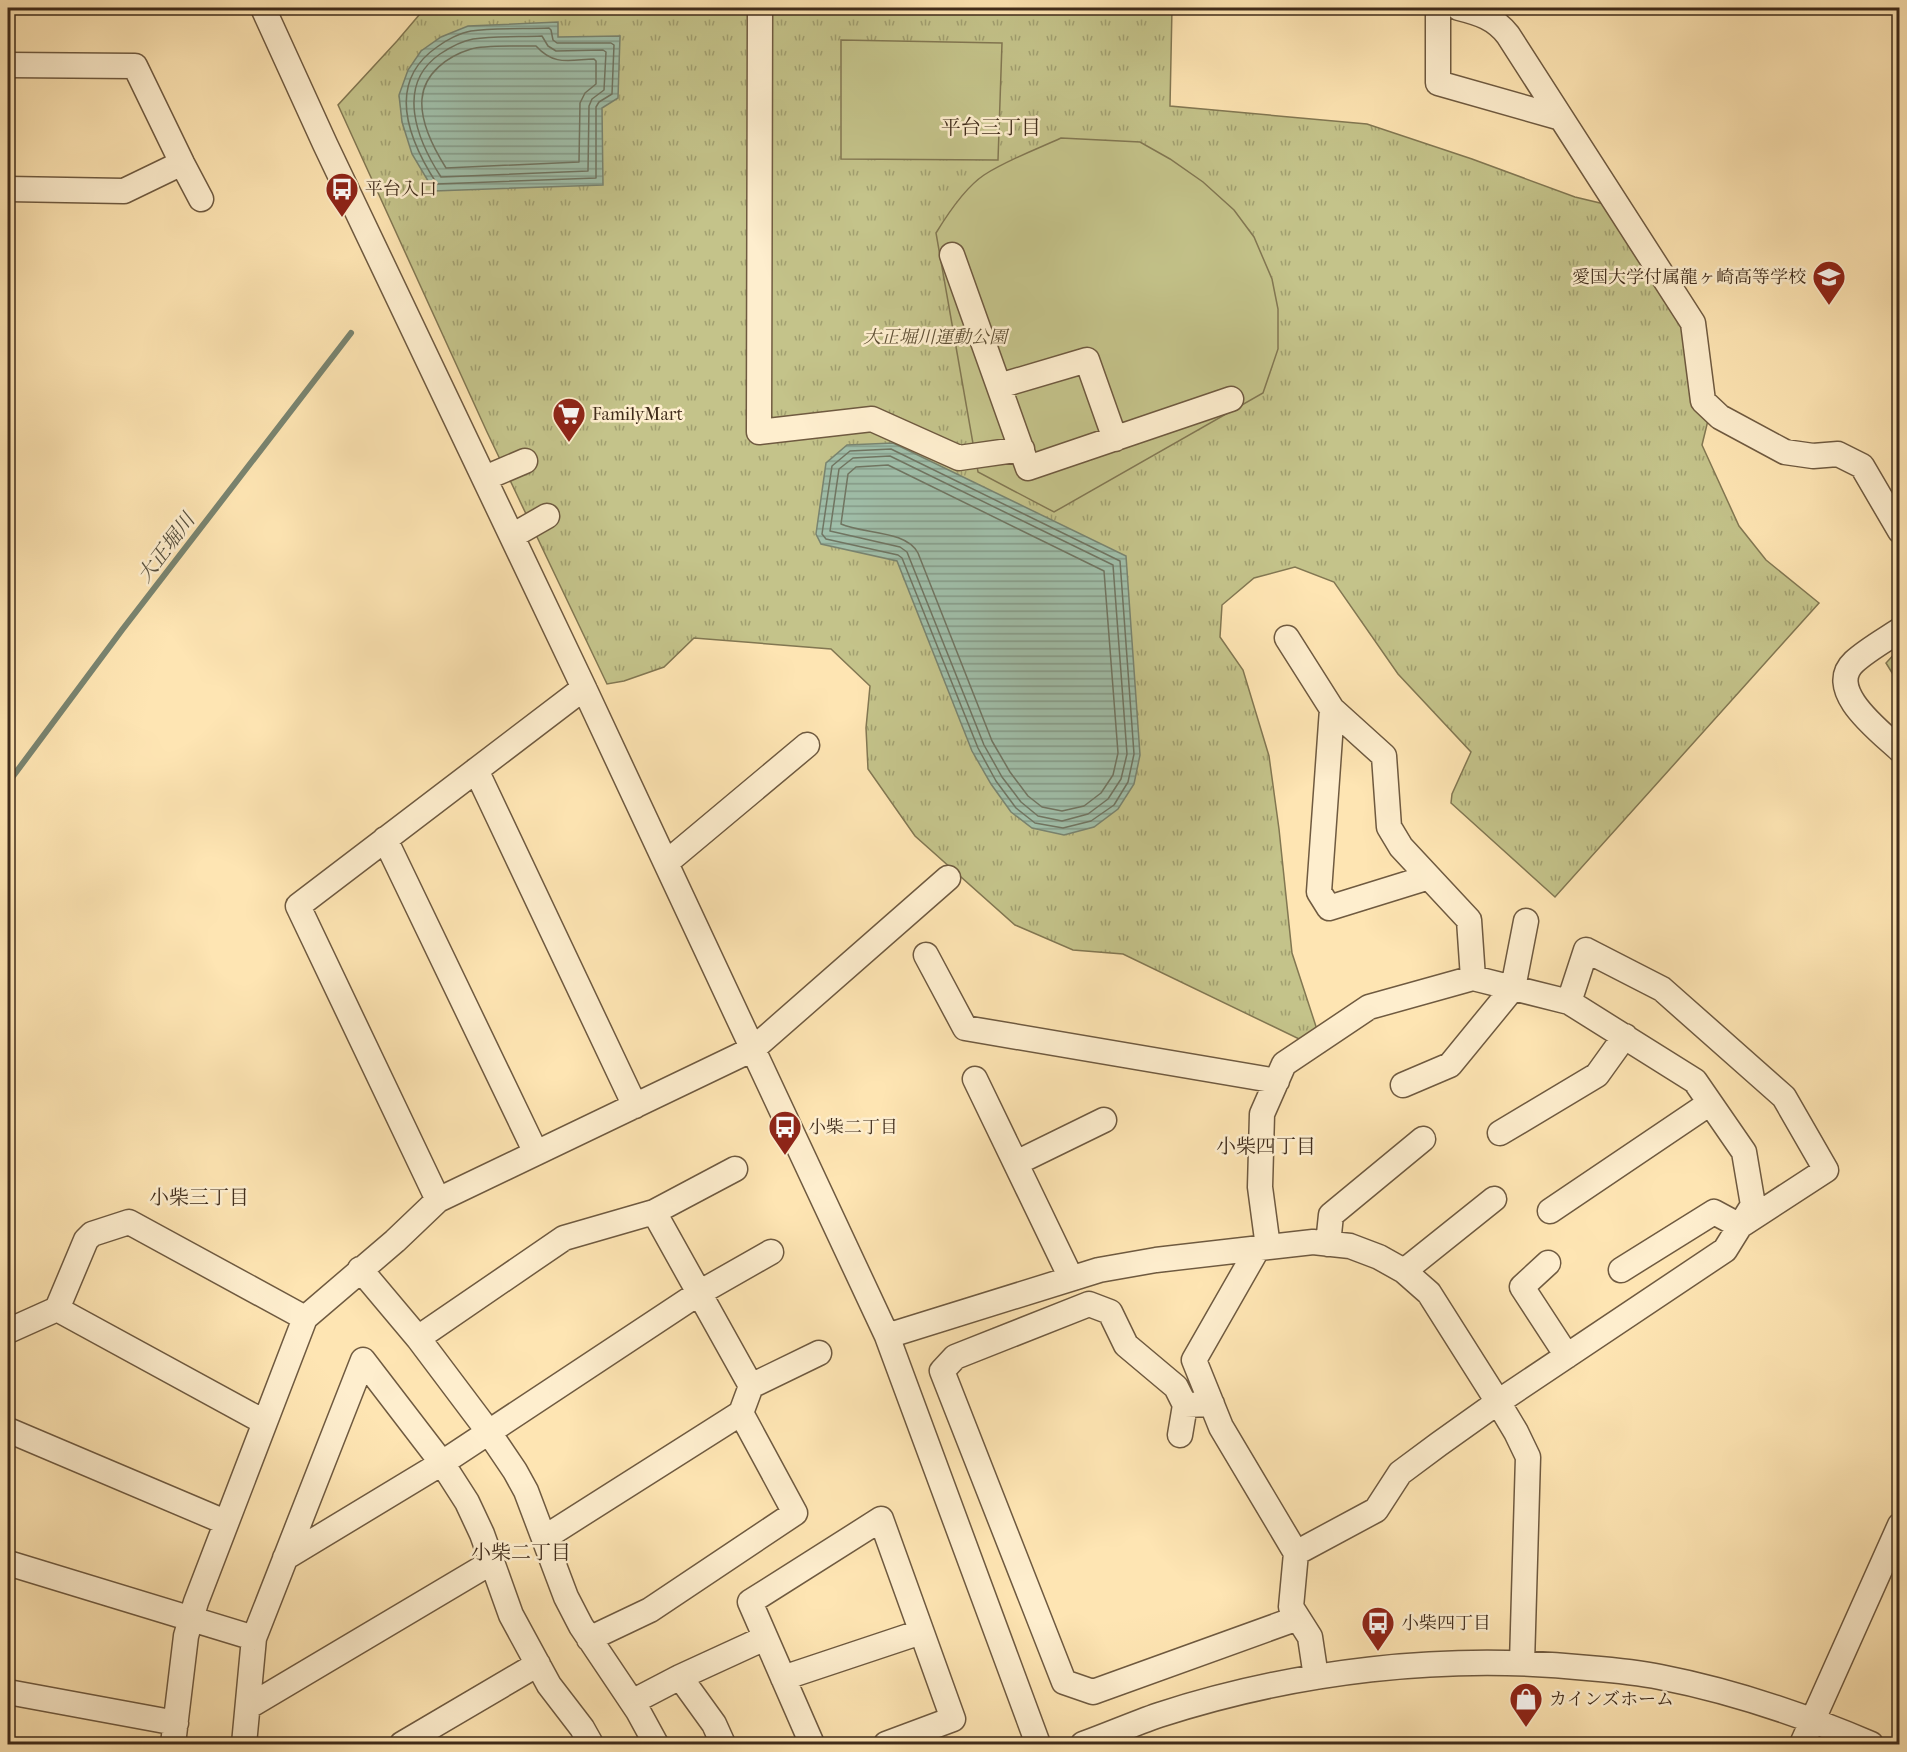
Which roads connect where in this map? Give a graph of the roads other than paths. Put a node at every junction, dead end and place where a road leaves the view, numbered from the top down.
1 (263, 8) edge
2 (760, 8) edge
3 (1438, 8) edge
4 (1459, 8) edge
5 (8, 65) edge
6 (1562, 118) junction
7 (182, 163) junction
8 (8, 189) edge
9 (201, 199) dead end
10 (952, 255) dead end
11 (999, 386) junction
12 (1231, 399) dead end
13 (1115, 439) junction
14 (1022, 449) junction
15 (525, 461) dead end
16 (484, 478) junction
17 (547, 516) dead end
18 (1899, 531) edge
19 (512, 536) junction
20 (1899, 630) edge
21 (1287, 638) dead end
22 (584, 688) junction
23 (1332, 709) junction
24 (807, 745) dead end
25 (1899, 750) edge
26 (476, 770) junction
27 (385, 840) junction
28 (666, 863) junction
29 (1429, 877) junction
30 (948, 878) dead end
31 (1526, 921) dead end
32 (926, 955) dead end
33 (1473, 978) junction
34 (1513, 988) junction
35 (1569, 1002) junction
36 (1625, 1036) junction
37 (753, 1049) junction
38 (975, 1079) dead end
39 (1277, 1081) junction
40 (1403, 1085) dead end
41 (1710, 1102) junction
42 (635, 1106) junction
43 (1104, 1120) dead end
44 (1500, 1133) dead end
45 (1423, 1139) dead end
46 (536, 1153) junction
47 (1016, 1163) junction
48 (735, 1169) dead end
49 (1494, 1199) dead end
50 (438, 1200) junction
51 (1550, 1211) dead end
52 (654, 1212) junction
53 (1740, 1226) junction
54 (1328, 1244) junction
55 (1263, 1248) junction
56 (771, 1252) dead end
57 (1548, 1263) dead end
58 (360, 1269) junction
59 (1621, 1270) dead end
60 (1404, 1271) junction
61 (1071, 1278) junction
62 (699, 1293) junction
63 (57, 1309) junction
64 (305, 1318) junction
65 (8, 1331) edge
66 (887, 1336) junction
67 (418, 1338) junction
68 (819, 1353) dead end
69 (1567, 1356) junction
70 (751, 1386) junction
71 (1498, 1402) junction
72 (1212, 1404) junction
73 (1185, 1405) junction
74 (741, 1413) junction
75 (264, 1422) junction
76 (8, 1430) edge
77 (488, 1431) junction
78 (1180, 1436) dead end
79 (442, 1463) junction
80 (225, 1522) junction
81 (1899, 1526) edge
82 (544, 1538) junction
83 (1296, 1553) junction
84 (285, 1558) junction
85 (492, 1562) junction
86 (8, 1563) edge
87 (1298, 1618) junction
88 (191, 1619) junction
89 (921, 1632) junction
90 (254, 1638) junction
91 (765, 1638) junction
92 (589, 1639) junction
93 (1522, 1663) junction
94 (538, 1664) junction
95 (680, 1677) junction
96 (1316, 1677) junction
97 (783, 1678) junction
98 (8, 1692) edge
99 (632, 1702) junction
100 (248, 1707) junction
101 (1812, 1721) junction
102 (175, 1734) edge
103 (244, 1744) edge
104 (402, 1744) edge
105 (591, 1744) edge
106 (656, 1744) edge
107 (723, 1744) edge
108 (812, 1744) edge
109 (886, 1744) edge
110 (1038, 1744) edge
111 (1083, 1744) edge
112 (1802, 1744) edge
113 (1871, 1744) edge

1 - 16 street
2 - 14 street
3 - 6 street
4 - 6 street
5 - 7 street
6 - 18 street
7 - 8 street
7 - 9 street
10 - 11 street
11 - 13 street
11 - 14 street
12 - 13 street
13 - 14 street
15 - 16 street
16 - 19 street
17 - 19 street
19 - 22 street
20 - 25 street
21 - 23 street
22 - 26 street
22 - 28 street
23 - 29 street
23 - 29 street
24 - 28 street
26 - 27 street
26 - 42 street
27 - 46 street
27 - 50 street
28 - 37 street
29 - 33 street
30 - 37 street
31 - 34 street
32 - 39 street
33 - 34 street
33 - 39 street
34 - 35 street
34 - 40 street
35 - 36 street
35 - 53 street
36 - 41 street
36 - 44 street
37 - 42 street
37 - 66 street
38 - 47 street
39 - 55 street
41 - 51 street
41 - 53 street
42 - 46 street
43 - 47 street
45 - 54 street
46 - 50 street
47 - 61 street
48 - 52 street
49 - 60 street
50 - 58 street
52 - 62 street
52 - 67 street
53 - 59 street
53 - 69 street
54 - 55 street
54 - 60 street
55 - 61 street
55 - 72 street
56 - 62 street
57 - 69 street
58 - 64 street
58 - 67 street
60 - 71 street
61 - 66 street
62 - 70 street
62 - 77 street
63 - 64 street
63 - 65 street
63 - 75 street
64 - 75 street
66 - 110 street
67 - 77 street
68 - 70 street
69 - 71 street
70 - 74 street
71 - 83 street
71 - 93 street
72 - 73 street
72 - 83 street
73 - 78 street
73 - 87 street
74 - 82 street
74 - 92 street
75 - 80 street
76 - 80 street
77 - 79 street
77 - 82 street
79 - 84 street
79 - 84 street
79 - 85 street
80 - 88 street
81 - 101 street
82 - 92 street
83 - 87 street
84 - 90 street
85 - 94 street
85 - 100 street
86 - 88 street
87 - 96 street
88 - 90 street
88 - 102 street
89 - 91 street
89 - 97 street
89 - 109 street
90 - 100 street
91 - 95 street
91 - 97 street
92 - 99 street
93 - 96 street
93 - 101 street
94 - 104 street
94 - 105 street
95 - 99 street
95 - 107 street
96 - 111 street
97 - 108 street
98 - 102 street
99 - 106 street
100 - 103 street
101 - 112 street
101 - 113 street

